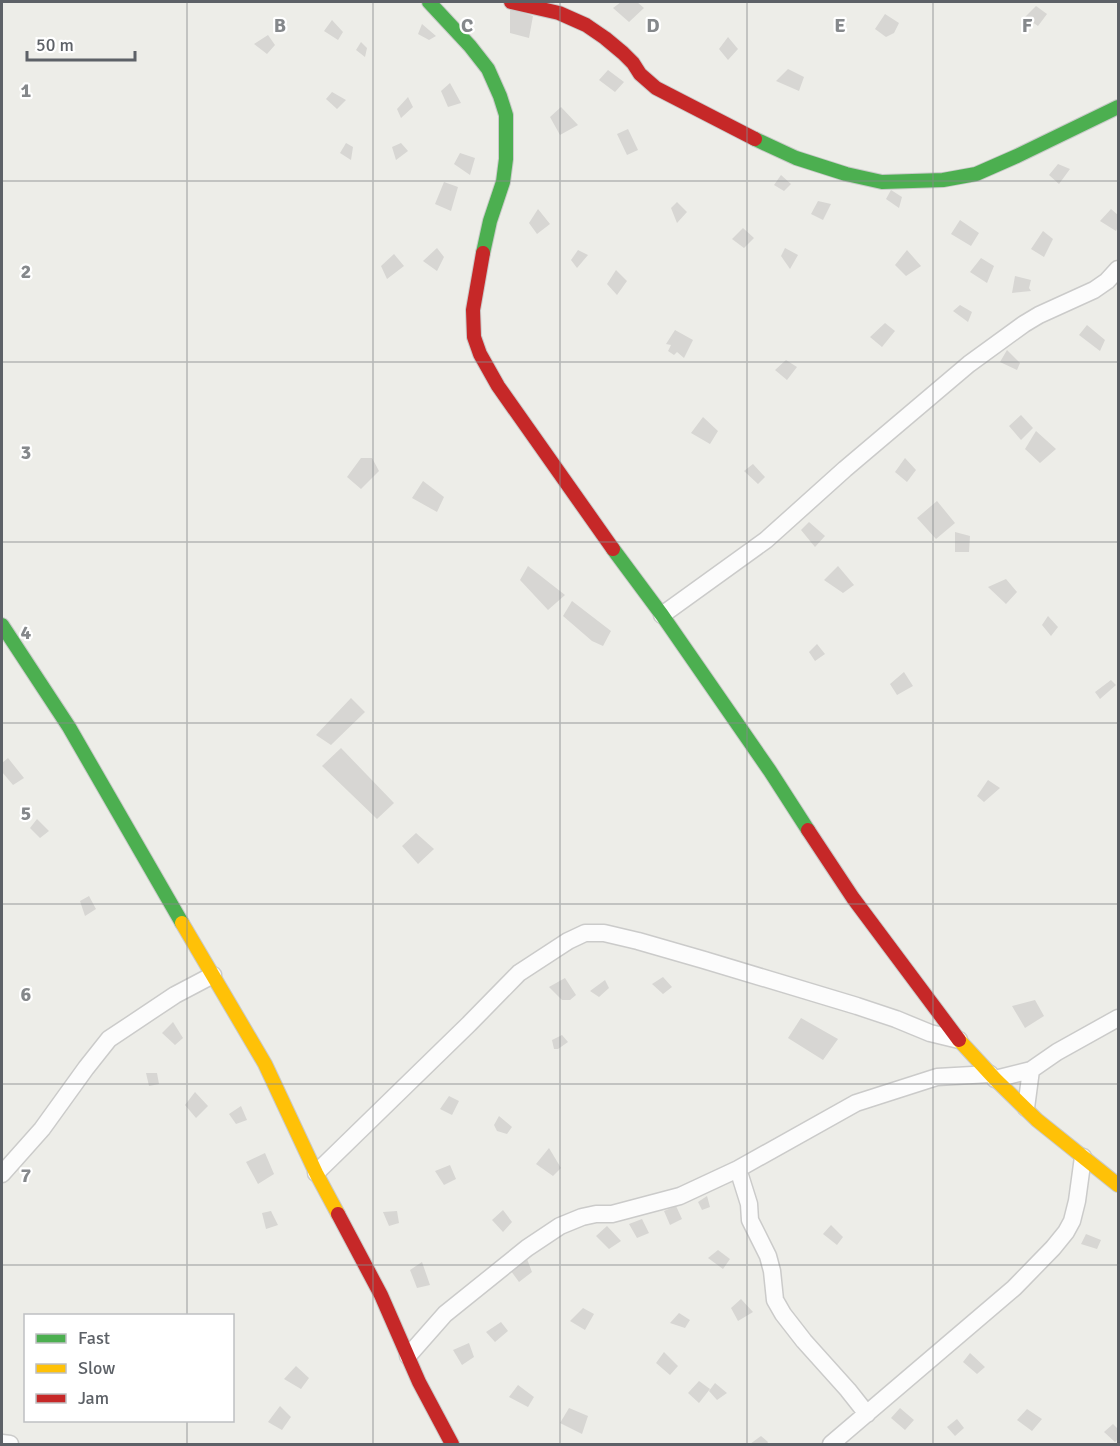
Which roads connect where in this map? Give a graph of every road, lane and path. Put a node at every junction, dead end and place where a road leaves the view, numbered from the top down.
1 (429, 2) edge
2 (511, 2) edge
3 (1119, 107) edge
4 (1119, 269) edge
5 (662, 615) junction
6 (2, 625) edge
7 (8, 644) edge
8 (213, 975) junction
9 (1119, 1018) edge
10 (959, 1040) junction
11 (1032, 1070) junction
12 (992, 1076) junction
13 (1026, 1108) junction
14 (1083, 1157) junction
15 (738, 1169) junction
16 (316, 1173) junction
17 (2, 1174) edge
18 (1119, 1185) edge
19 (408, 1356) junction
20 (867, 1414) junction
21 (838, 1442) edge
22 (2, 1443) edge
23 (10, 1444) edge
24 (452, 1444) edge

1 - 5 street
2 - 3 street
4 - 5 street
5 - 10 street
6 - 7 street
7 - 8 street
8 - 16 street
8 - 17 street
9 - 11 street
10 - 12 street
10 - 16 street
11 - 12 street
11 - 13 street
12 - 13 street
12 - 15 street
13 - 14 street
14 - 18 street
14 - 20 street
15 - 19 street
15 - 20 street
16 - 19 street
19 - 24 street
20 - 21 street
22 - 23 street

